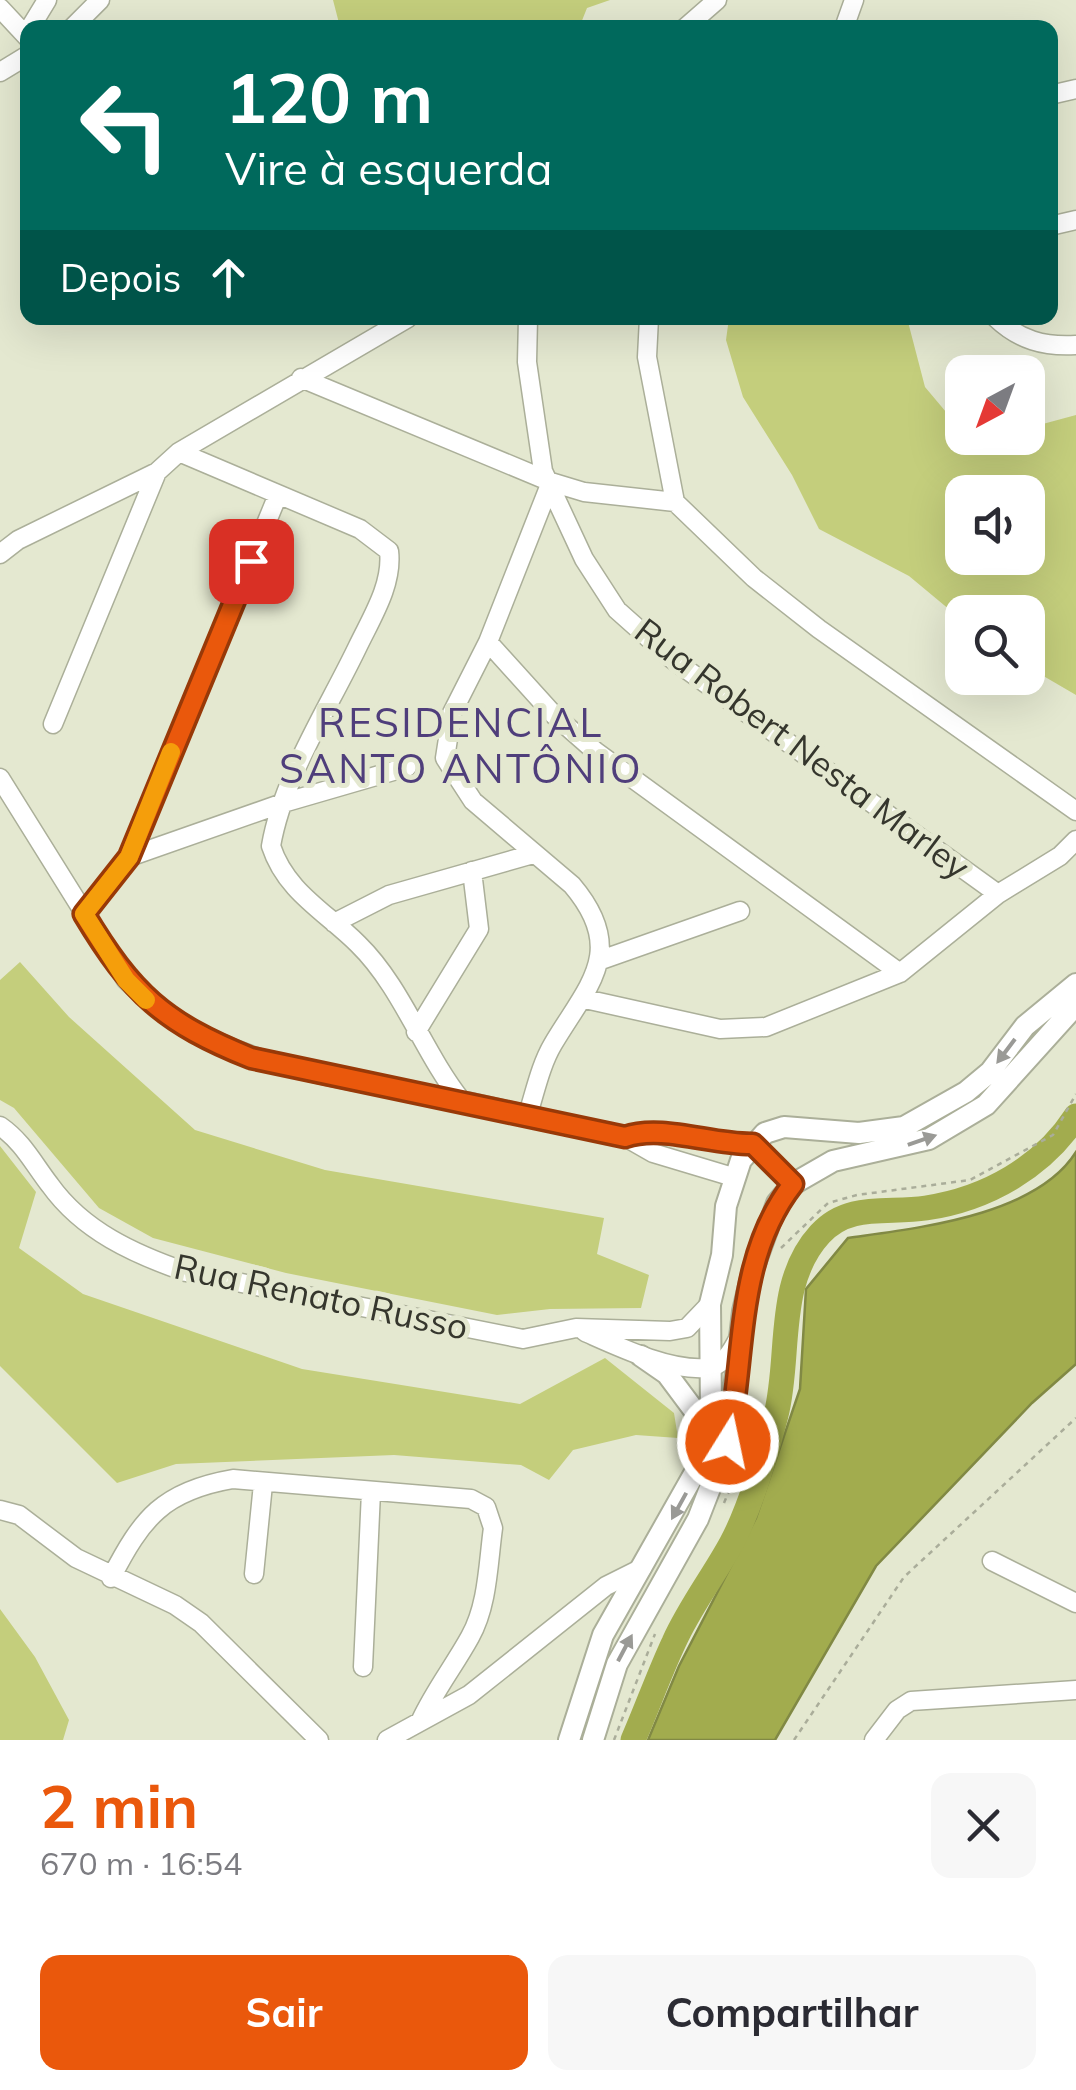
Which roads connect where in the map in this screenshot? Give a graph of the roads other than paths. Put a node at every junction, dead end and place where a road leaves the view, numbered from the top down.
1 (100, 0) edge
2 (716, 0) edge
3 (0, 8) edge
4 (80, 20) edge
5 (694, 20) edge
6 (20, 26) edge
7 (396, 325) edge
8 (528, 325) edge
9 (649, 325) edge
10 (1003, 325) edge
11 (1076, 345) edge
12 (301, 378) junction
13 (179, 452) junction
14 (156, 472) junction
15 (551, 482) junction
16 (278, 497) junction
17 (675, 502) junction
18 (0, 554) edge
19 (488, 642) junction
20 (53, 724) dead end
21 (408, 768) dead end
22 (0, 778) edge
23 (283, 803) junction
24 (1076, 812) edge
25 (1076, 840) edge
26 (533, 854) junction
27 (129, 857) junction
28 (472, 871) junction
29 (998, 894) junction
30 (740, 911) dead end
31 (84, 914) junction
32 (334, 923) junction
33 (601, 960) junction
34 (900, 973) junction
35 (1076, 984) edge
36 (584, 999) junction
37 (1076, 1004) edge
38 (416, 1032) junction
39 (461, 1100) junction
40 (527, 1117) junction
41 (0, 1126) edge
42 (625, 1137) junction
43 (687, 1139) junction
44 (753, 1144) junction
45 (685, 1161) junction
46 (733, 1177) junction
47 (793, 1184) junction
48 (722, 1255) junction
49 (710, 1304) junction
50 (743, 1321) junction
51 (576, 1328) junction
52 (641, 1356) junction
53 (707, 1368) junction
54 (708, 1429) junction
55 (263, 1484) junction
56 (371, 1492) junction
57 (0, 1510) edge
58 (992, 1561) dead end
59 (642, 1568) junction
60 (254, 1574) dead end
61 (111, 1578) junction
62 (1076, 1604) edge
63 (363, 1667) dead end
64 (1076, 1690) edge
65 (421, 1720) junction
66 (319, 1740) edge
67 (386, 1740) edge
68 (569, 1740) edge
69 (593, 1740) edge
70 (874, 1740) edge

1 - 4 street
2 - 5 street
3 - 6 street
7 - 12 street
8 - 15 street, Rua Robert Nesta Marley
9 - 17 street
10 - 11 street
12 - 13 street
12 - 15 street
13 - 14 street
13 - 16 street
14 - 18 street
14 - 20 street
15 - 17 street
15 - 19 street
15 - 29 street, Rua Robert Nesta Marley
16 - 23 street
16 - 27 street
17 - 24 street
19 - 26 street
19 - 34 street
21 - 23 street
22 - 31 street
23 - 27 street
23 - 32 street
25 - 29 street
26 - 28 street
26 - 33 street
27 - 31 street
28 - 32 street
28 - 38 street
29 - 34 street
30 - 33 street
31 - 39 street
32 - 38 street
33 - 36 street
34 - 36 street
35 -> 44 main road
36 - 40 street
47 -> 37 main road
38 - 39 street
39 - 40 street
40 - 42 street
41 - 51 street, Rua Renato Russo
42 - 43 street
42 - 45 street
43 - 44 street
43 - 45 street
44 - 46 main road
44 - 47 street
45 - 46 street
46 - 48 main road
47 - 50 main road
48 - 49 main road
48 - 50 main road
49 - 51 street, Rua Renato Russo
49 - 53 main road
50 - 53 street
69 -> 50 main road
51 - 52 street
52 - 53 street
52 - 54 main road
53 - 54 main road
54 -> 59 main road
55 - 56 street
55 - 60 street
55 - 61 street
56 - 63 street
56 - 65 street
57 - 61 street
58 - 62 street
59 - 65 street
59 - 68 main road
61 - 66 street
64 - 70 street
65 - 67 street

